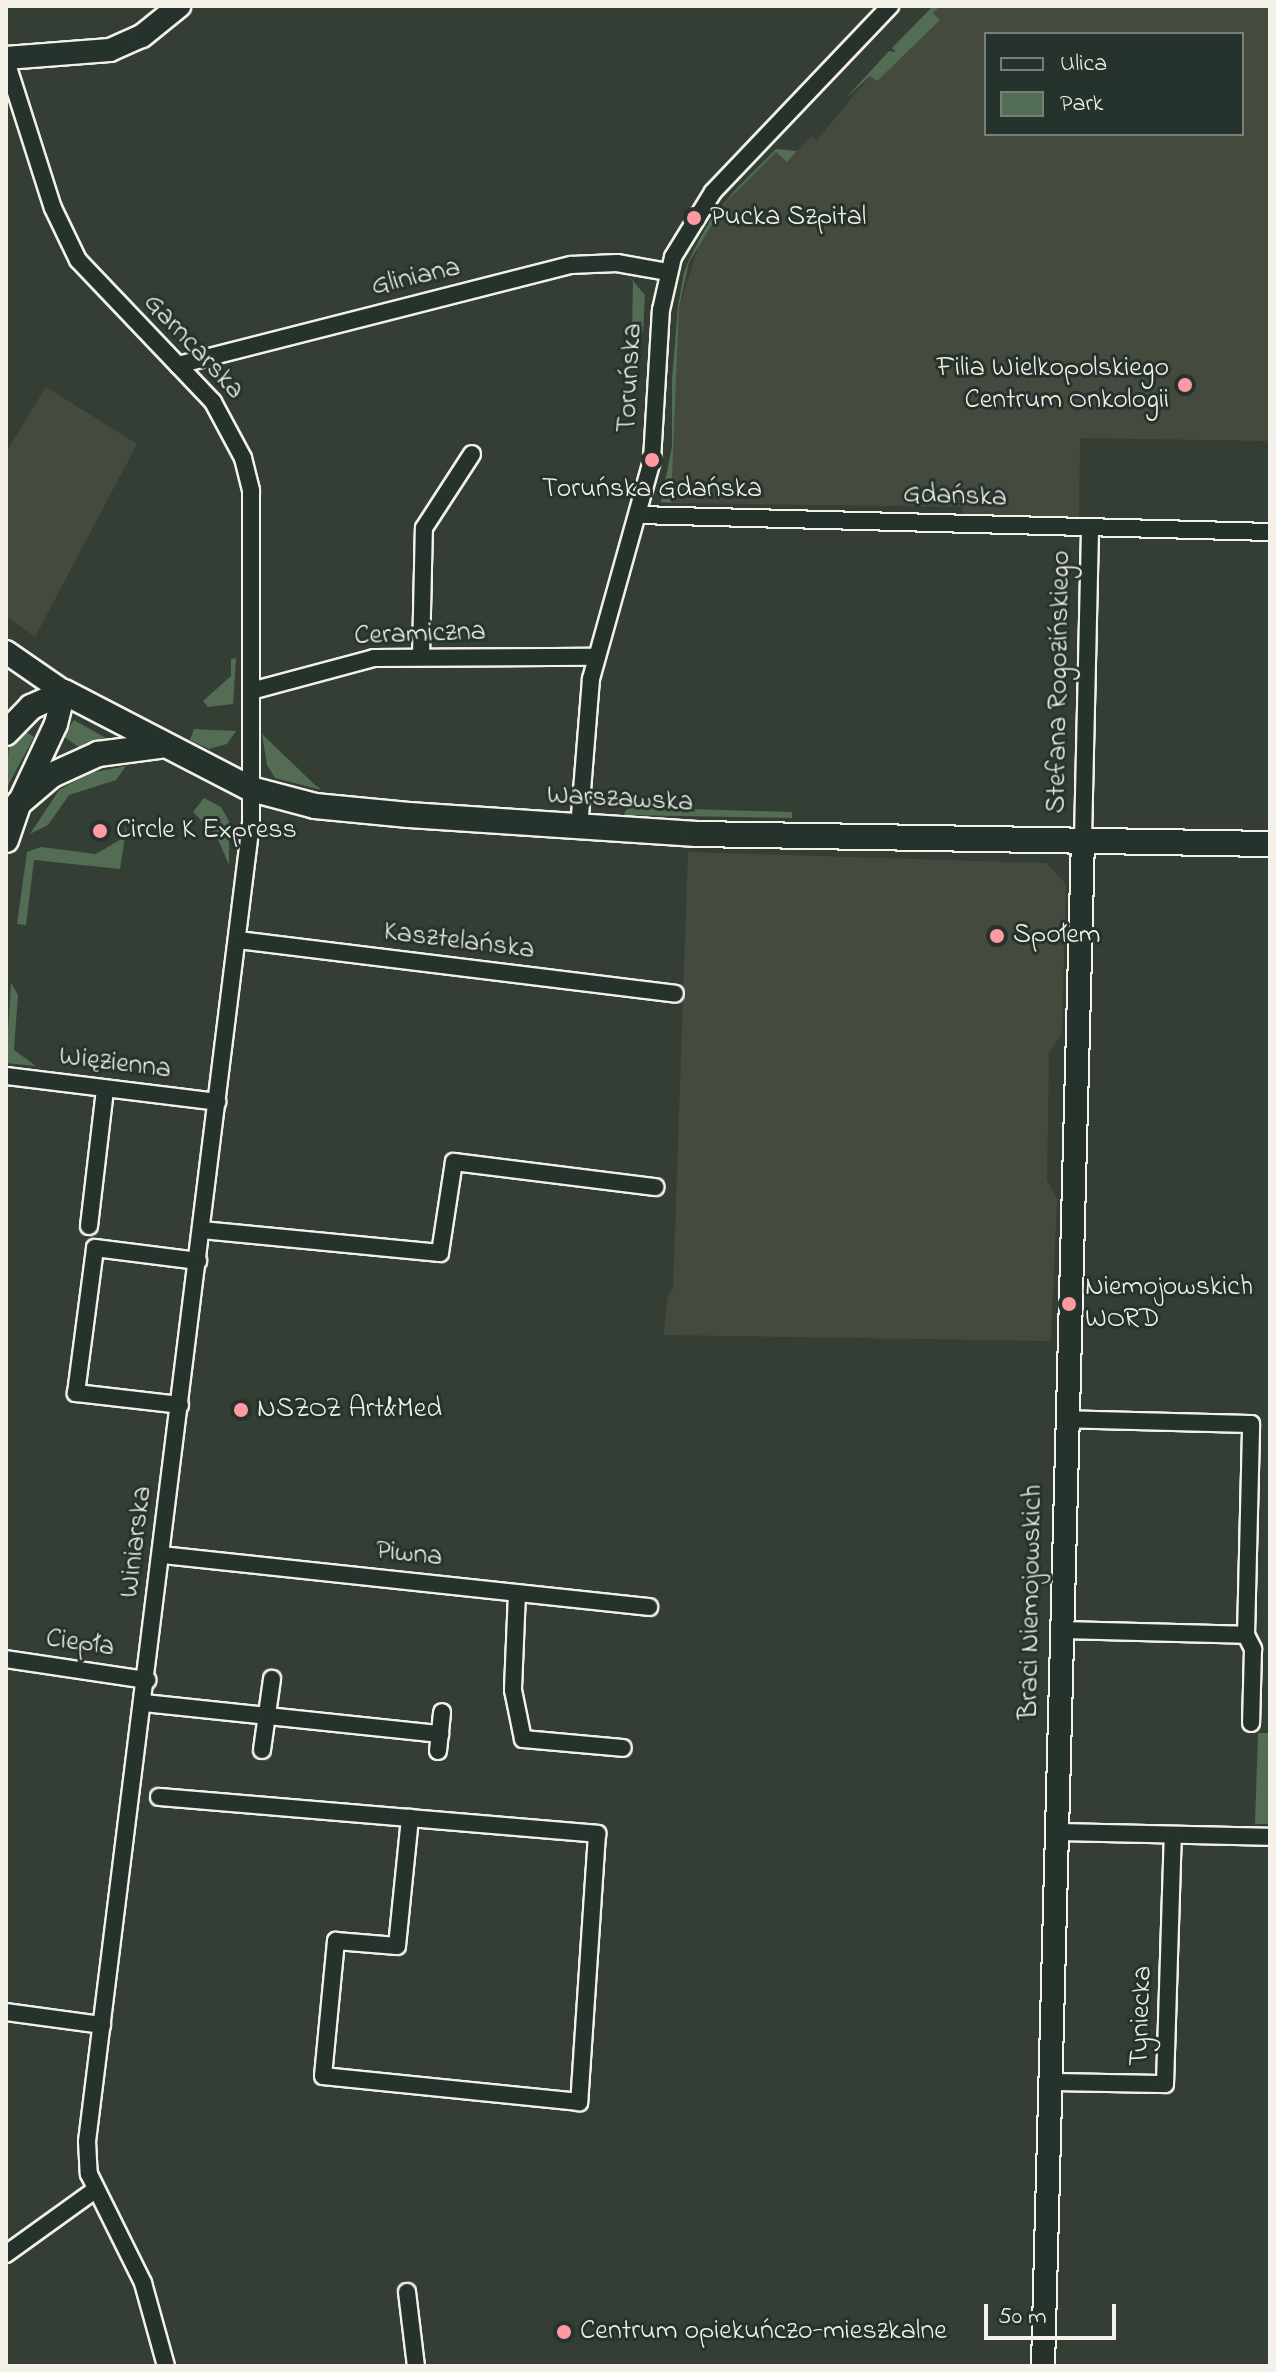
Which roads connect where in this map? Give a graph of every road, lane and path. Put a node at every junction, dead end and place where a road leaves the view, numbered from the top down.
1 (179, 6) edge
2 (890, 6) edge
3 (6, 60) edge
4 (668, 272) junction
5 (178, 365) junction
6 (472, 454) dead end
7 (638, 515) junction
8 (1090, 527) junction
9 (1270, 532) edge
10 (6, 652) edge
11 (421, 656) junction
12 (595, 657) junction
13 (251, 691) junction
14 (64, 692) junction
15 (6, 733) edge
16 (160, 746) junction
17 (251, 789) junction
18 (19, 803) junction
19 (579, 828) junction
20 (1083, 839) junction
21 (6, 840) edge
22 (1270, 844) edge
23 (238, 940) junction
24 (675, 994) dead end
25 (6, 1076) edge
26 (105, 1089) junction
27 (217, 1102) junction
28 (655, 1187) dead end
29 (89, 1226) dead end
30 (202, 1230) junction
31 (198, 1261) junction
32 (180, 1405) junction
33 (1066, 1419) junction
34 (1270, 1423) edge
35 (1251, 1424) junction
36 (162, 1555) junction
37 (517, 1593) junction
38 (649, 1607) dead end
39 (1061, 1630) junction
40 (1246, 1635) junction
41 (6, 1659) edge
42 (272, 1679) dead end
43 (147, 1680) junction
44 (144, 1703) junction
45 (442, 1712) dead end
46 (267, 1715) junction
47 (1251, 1723) dead end
48 (623, 1748) dead end
49 (262, 1750) dead end
50 (159, 1797) dead end
51 (410, 1818) junction
52 (1057, 1832) junction
53 (1173, 1835) junction
54 (1270, 1837) edge
55 (6, 2012) edge
56 (102, 2025) junction
57 (1050, 2082) junction
58 (95, 2190) junction
59 (6, 2254) edge
60 (407, 2292) dead end
61 (166, 2366) edge
62 (416, 2366) edge
63 (1043, 2366) edge

1 - 3 street
2 - 4 street, Toruńska
3 - 5 street, Garncarska
4 - 5 street, Gliniana
4 - 7 street, Toruńska
5 - 13 street, Garncarska
6 - 11 street
7 - 8 street, Gdańska
7 - 12 street, Toruńska
8 - 9 street, Gdańska
8 - 20 street, Stefana Rogozińskiego
10 - 14 street, Warszawska
11 - 12 street, Ceramiczna
11 - 13 street, Ceramiczna
12 - 19 street, Toruńska
13 - 17 street, Garncarska
14 - 15 main road
14 - 16 main road, Warszawska
14 - 18 street
16 - 17 main road, Warszawska
16 - 18 main road
17 - 19 main road, Warszawska
17 - 23 street, Winiarska
18 - 21 main road
19 - 20 main road, Warszawska
20 - 22 main road, Warszawska
20 - 33 street, Braci Niemojowskich
23 - 24 street, Kasztelańska
23 - 27 street, Winiarska
25 - 26 street, Więzienna
26 - 27 street, Więzienna
26 - 29 street
27 - 30 street, Winiarska
28 - 30 street
30 - 31 street, Winiarska
31 - 32 street, Winiarska
31 - 32 street
32 - 36 street, Winiarska
33 - 35 street
33 - 39 street, Braci Niemojowskich
34 - 35 street
35 - 40 street
36 - 37 street, Piwna
36 - 43 street, Winiarska
37 - 38 street, Piwna
37 - 48 street
39 - 40 street
39 - 52 street, Braci Niemojowskich
40 - 47 street
41 - 43 street, Ciepła
42 - 46 street
43 - 44 street, Winiarska
44 - 46 street
44 - 56 street, Winiarska
45 - 46 street
46 - 49 street
50 - 51 street
51 - 51 street
52 - 53 street
52 - 57 street, Braci Niemojowskich
53 - 54 street
53 - 57 street, Tyniecka
55 - 56 street
56 - 58 street, Winiarska
57 - 63 street, Braci Niemojowskich
58 - 59 street
58 - 61 street, Winiarska
60 - 62 street

